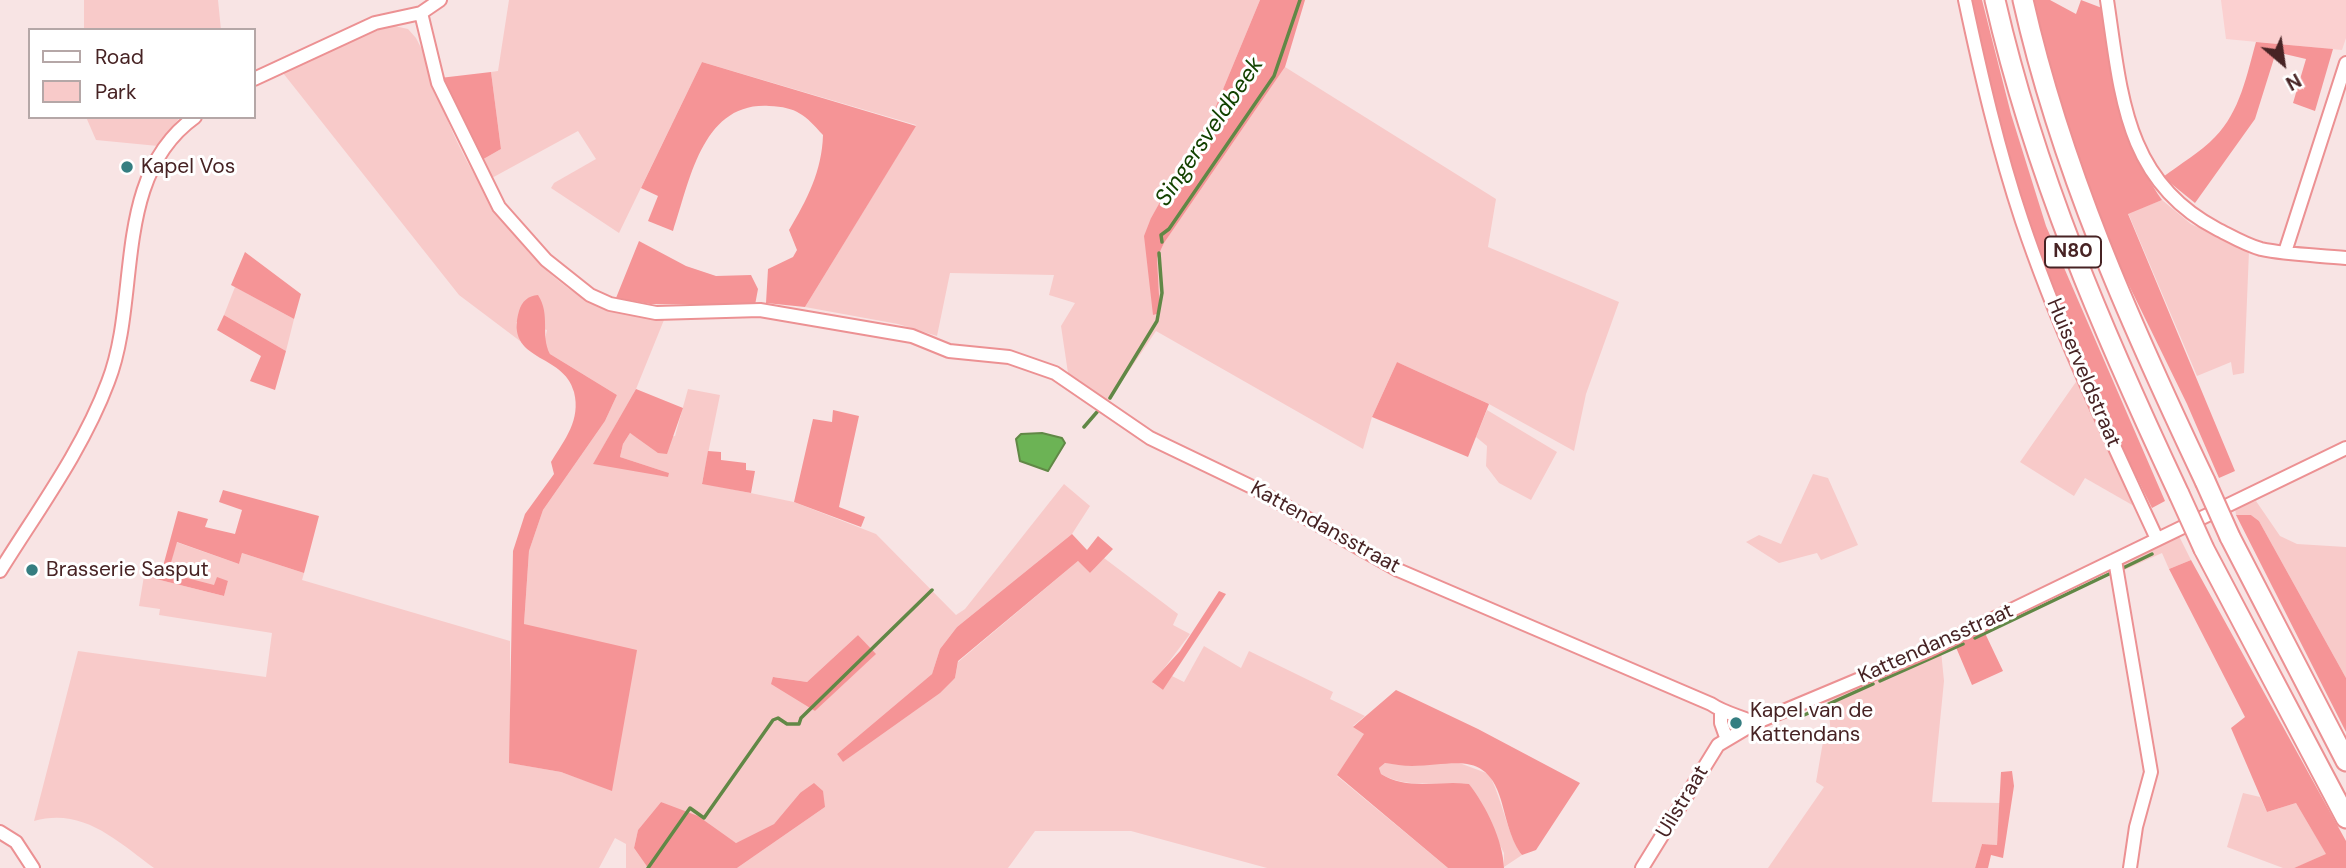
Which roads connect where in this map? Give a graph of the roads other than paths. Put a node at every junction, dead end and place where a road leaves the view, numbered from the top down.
1 (440, 0) edge
2 (1965, 0) edge
3 (1994, 0) edge
4 (2023, 0) edge
5 (2107, 0) edge
6 (421, 13) junction
7 (2346, 63) edge
8 (256, 78) edge
9 (192, 119) edge
10 (2285, 252) junction
11 (2346, 258) edge
12 (2346, 448) edge
13 (2158, 539) junction
14 (2115, 560) junction
15 (0, 570) edge
16 (1720, 711) junction
17 (1755, 723) junction
18 (1727, 737) junction
19 (2346, 761) edge
20 (2346, 818) edge
21 (0, 832) edge
22 (33, 868) edge
23 (1642, 868) edge
24 (2130, 868) edge

1 - 6 street
2 - 13 street, Huiserveldstraat
3 - 20 highway, N80, bridge
4 - 19 highway, N80, bridge
5 - 10 street
6 - 8 street
6 - 16 street, Kattendansstraat
7 - 10 street
9 - 15 street
10 - 11 street
12 - 13 street, Kattendansstraat
13 - 14 street, Kattendansstraat
14 - 17 street, Kattendansstraat
14 - 24 street
16 - 17 street, Kattendansstraat
16 - 18 street
17 - 18 street, Uilstraat
18 - 23 street, Uilstraat
21 - 22 street

